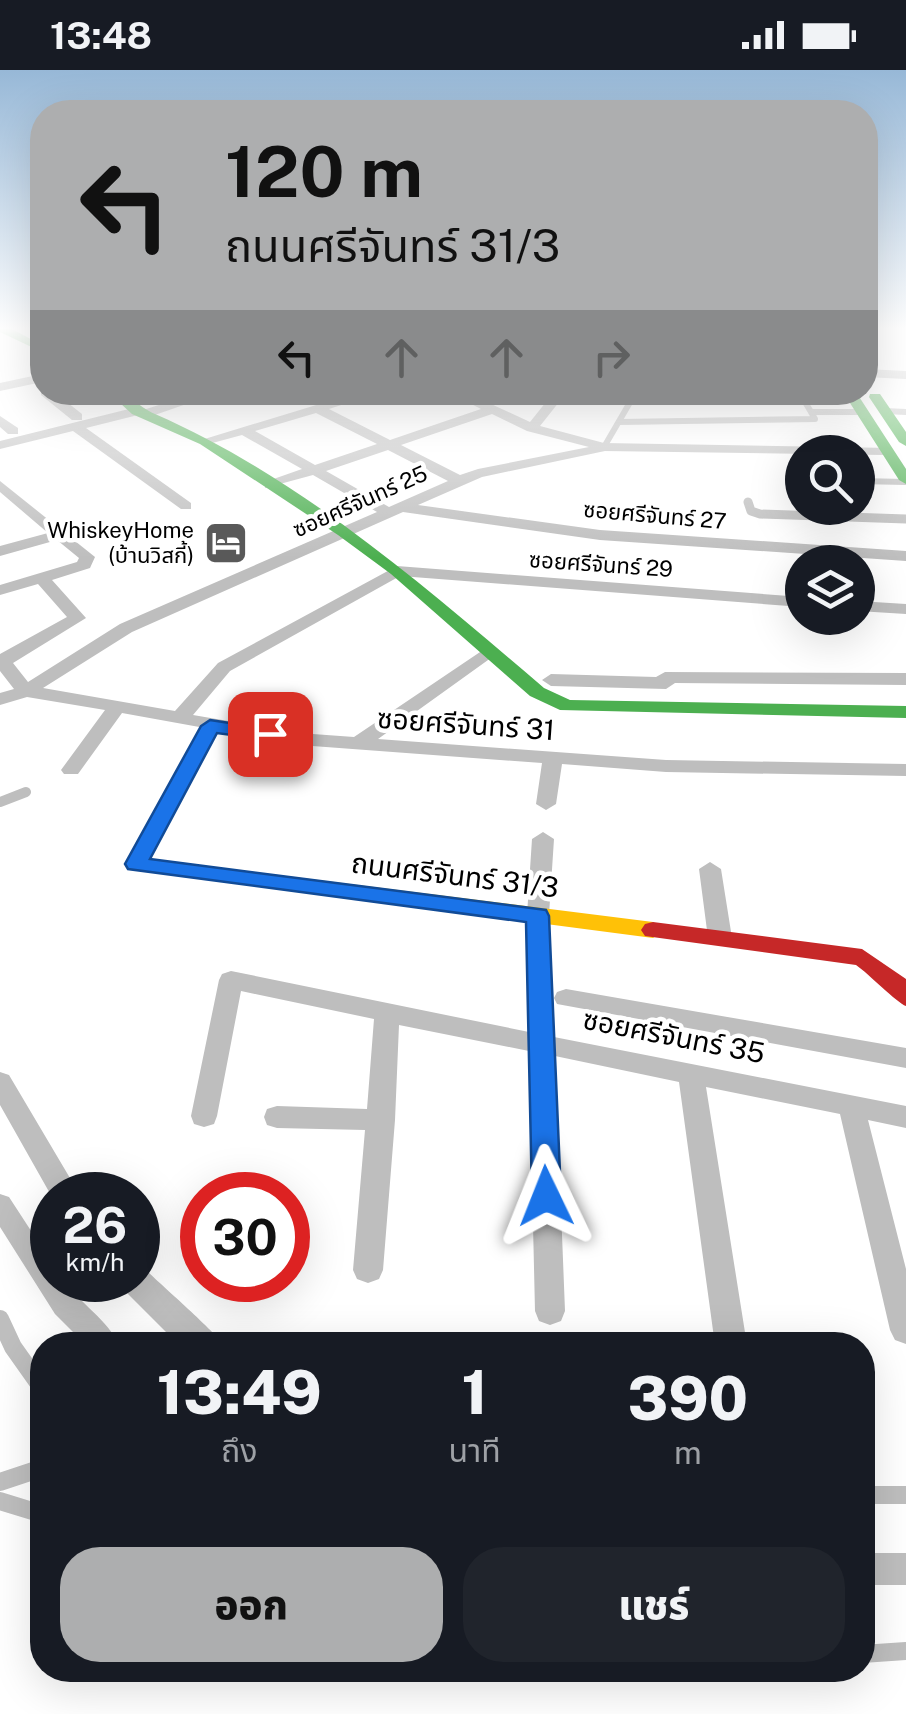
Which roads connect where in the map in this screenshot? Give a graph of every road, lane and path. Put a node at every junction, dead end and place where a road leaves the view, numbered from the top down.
1 (58, 405) edge
2 (131, 405) edge
3 (166, 405) edge
4 (325, 405) edge
5 (481, 405) edge
6 (551, 405) edge
7 (629, 405) edge
8 (806, 405) edge
9 (875, 407) edge
10 (318, 408) junction
11 (492, 410) junction
12 (140, 412) junction
13 (811, 412) junction
14 (0, 420) edge
15 (76, 422) junction
16 (619, 422) junction
17 (532, 428) junction
18 (244, 430) junction
19 (13, 431) dead end
20 (205, 441) junction
21 (0, 445) edge
22 (388, 445) junction
23 (604, 447) junction
24 (896, 447) edge
25 (312, 471) junction
26 (460, 481) junction
27 (875, 481) edge
28 (906, 481) edge
29 (0, 485) edge
30 (270, 486) junction
31 (748, 502) dead end
32 (186, 506) dead end
33 (395, 510) junction
34 (906, 519) edge
35 (343, 532) junction
36 (60, 534) junction
37 (2, 549) edge
38 (906, 556) edge
39 (397, 571) junction
40 (42, 577) junction
41 (0, 590) edge
42 (785, 601) edge
43 (875, 607) edge
44 (906, 609) edge
45 (489, 650) junction
46 (1, 660) edge
47 (700, 674) junction
48 (551, 680) dead end
49 (677, 682) dead end
50 (906, 682) edge
51 (26, 691) junction
52 (0, 699) edge
53 (708, 704) dead end
54 (116, 708) junction
55 (906, 712) edge
56 (178, 720) junction
57 (210, 726) junction
58 (359, 743) junction
59 (553, 758) junction
60 (71, 770) dead end
61 (906, 770) edge
62 (26, 792) dead end
63 (2, 796) edge
64 (546, 804) dead end
65 (543, 839) dead end
66 (710, 869) dead end
67 (538, 916) junction
68 (720, 938) junction
69 (906, 997) edge
70 (566, 998) dead end
71 (386, 1014) junction
72 (542, 1043) junction
73 (906, 1058) edge
74 (691, 1073) junction
75 (0, 1082) edge
76 (851, 1105) junction
77 (204, 1116) dead end
78 (906, 1116) edge
79 (277, 1117) dead end
80 (382, 1120) junction
81 (53, 1172) edge
82 (368, 1270) dead end
83 (157, 1302) edge
84 (550, 1311) dead end
85 (0, 1319) edge
86 (906, 1330) edge
87 (187, 1332) edge
88 (729, 1332) edge
89 (30, 1370) edge
90 (30, 1472) edge
91 (0, 1482) edge
92 (906, 1495) edge
93 (875, 1496) edge
94 (0, 1501) edge
95 (30, 1510) edge
96 (906, 1651) edge
97 (875, 1653) edge

1 - 15 street
2 - 12 street
3 - 12 street
4 - 10 street
5 - 11 street
6 - 17 street
7 - 16 lane
8 - 13 lane
9 - 13 lane
9 - 24 street
10 - 18 street
10 - 22 street
11 - 17 street
11 - 22 street
12 - 15 street
12 - 20 street
13 - 16 lane
14 - 19 street
15 - 21 street
15 - 32 street
16 - 23 lane
17 - 23 street
18 - 20 street
18 - 25 street
20 - 30 street
22 - 25 street
22 - 26 street
23 - 24 street, ซอยศรีจันทร์ 25
23 - 26 street, ซอยศรีจันทร์ 25
24 - 28 street
25 - 30 street
25 - 33 street
26 - 33 street, ซอยศรีจันทร์ 25
27 - 28 lane
29 - 36 street
30 - 35 street
31 - 34 lane
33 - 35 street, ซอยศรีจันทร์ 25
33 - 38 street, ซอยศรีจันทร์ 27
35 - 39 street
35 - 51 street, ซอยศรีจันทร์ 25
36 - 37 street
36 - 40 street
39 - 42 street, ซอยศรีจันทร์ 29
39 - 45 street
39 - 56 street
40 - 41 street
40 - 46 street
43 - 44 street
45 - 55 street
45 - 58 street
46 - 51 street
47 - 48 street
47 - 49 street
47 - 50 street
47 - 53 street
51 - 52 street, ซอยศรีจันทร์ 25
51 - 54 street, ซอยศรีจันทร์ 31
54 - 56 street, ซอยศรีจันทร์ 31
54 - 60 street
56 - 57 street, ซอยศรีจันทร์ 31
57 - 58 street, ซอยศรีจันทร์ 31
57 - 67 street, ถนนศรีจันทร์ 31/3
58 - 59 street, ซอยศรีจันทร์ 31
59 - 61 street, ซอยศรีจันทร์ 31
59 - 64 street
62 - 63 lane
65 - 67 street
66 - 68 street
67 - 68 street, ถนนศรีจันทร์ 31/3
67 - 72 street
68 - 69 street, ถนนศรีจันทร์ 31/3
70 - 73 street
71 - 72 street, ซอยศรีจันทร์ 35
71 - 77 street, ซอยศรีจันทร์ 35
71 - 80 street
72 - 74 street, ซอยศรีจันทร์ 35
72 - 84 street
74 - 76 street, ซอยศรีจันทร์ 35
74 - 88 street
75 - 81 street
76 - 78 street, ซอยศรีจันทร์ 35
76 - 86 street
79 - 80 street
80 - 82 street
83 - 87 street
85 - 89 lane
90 - 91 lane
92 - 93 lane
94 - 95 lane
96 - 97 lane

